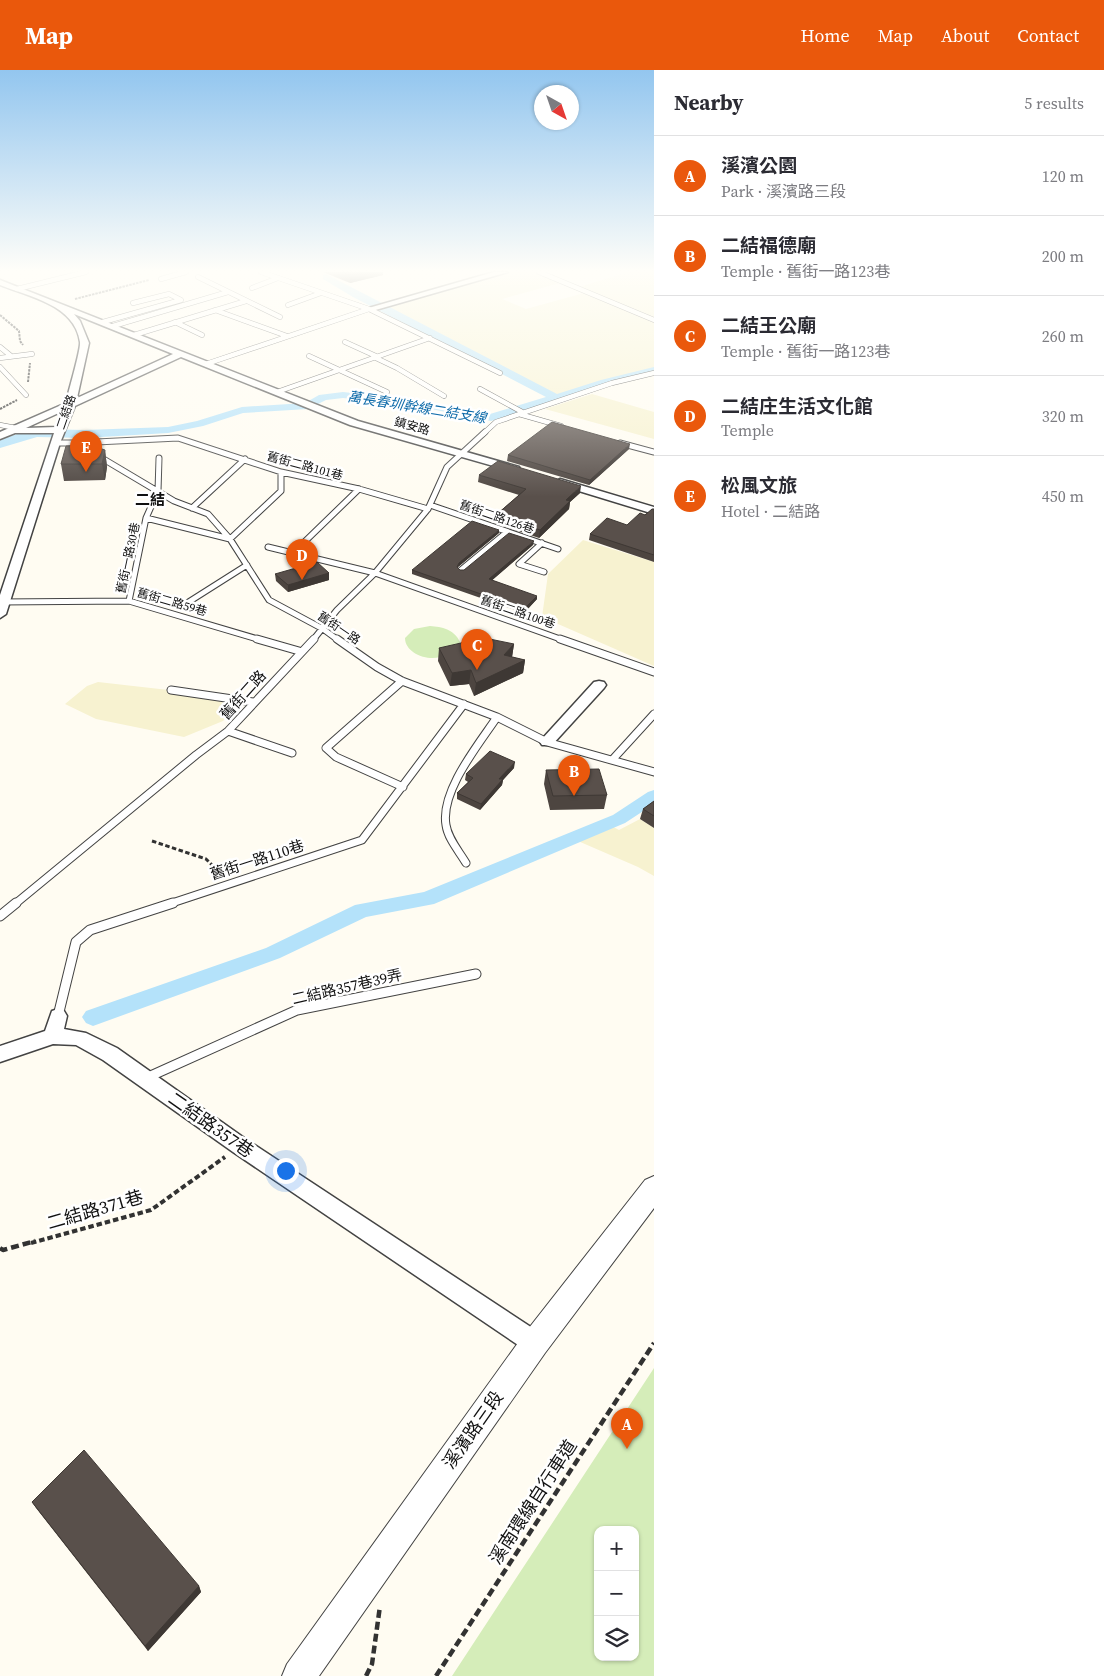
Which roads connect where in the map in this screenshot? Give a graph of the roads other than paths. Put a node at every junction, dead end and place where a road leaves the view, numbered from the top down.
1 (1, 347) edge
2 (85, 347) edge
3 (164, 347) edge
4 (255, 347) edge
5 (355, 347) edge
6 (406, 347) edge
7 (448, 347) edge
8 (32, 354) dead end
9 (181, 354) junction
10 (11, 356) junction
11 (309, 356) dead end
12 (0, 358) edge
13 (377, 358) junction
14 (206, 364) junction
15 (0, 367) edge
16 (340, 370) junction
17 (500, 373) dead end
18 (654, 373) edge
19 (480, 389) dead end
20 (277, 392) junction
21 (387, 392) dead end
22 (26, 395) road end
23 (444, 396) dead end
24 (70, 405) junction
25 (521, 414) junction
26 (564, 427) edge
27 (1, 432) edge
28 (58, 436) junction
29 (618, 442) edge
30 (74, 443) junction
31 (462, 452) junction
32 (654, 452) edge
33 (159, 458) dead end
34 (245, 459) junction
35 (281, 472) junction
36 (526, 472) edge
37 (553, 480) edge
38 (359, 489) junction
39 (158, 491) junction
40 (429, 507) junction
41 (192, 508) junction
42 (654, 511) edge
43 (146, 518) junction
44 (507, 532) junction
45 (230, 539) junction
46 (542, 543) junction
47 (268, 547) dead end
48 (558, 549) dead end
49 (293, 553) junction
50 (247, 565) junction
51 (461, 570) edge
52 (544, 572) dead end
53 (375, 573) junction
54 (2, 601) edge
55 (129, 601) junction
56 (187, 603) dead end
57 (0, 614) edge
58 (322, 628) junction
59 (300, 652) junction
60 (654, 672) edge
61 (402, 681) junction
62 (599, 685) dead end
63 (171, 690) dead end
64 (254, 702) junction
65 (464, 704) junction
66 (654, 714) edge
67 (497, 717) junction
68 (228, 731) junction
69 (547, 742) junction
70 (292, 753) dead end
71 (613, 759) junction
72 (654, 772) edge
73 (403, 787) junction
74 (466, 863) dead end
75 (0, 916) edge
76 (476, 974) dead end
77 (58, 1016) joint
78 (53, 1036) junction
79 (0, 1054) edge
80 (146, 1078) junction
81 (654, 1188) edge
82 (535, 1343) junction
83 (298, 1676) edge

1 - 10 lane
2 - 24 street, 二結路
3 - 9 street, 鎮安路
4 - 14 lane
5 - 13 lane
6 - 13 lane
7 - 17 lane
8 - 10 lane
9 - 14 street, 鎮安路
9 - 24 street
10 - 12 lane
11 - 16 lane
13 - 16 lane
13 - 23 lane
14 - 20 street, 鎮安路
15 - 22 lane
16 - 20 lane
16 - 21 lane
18 - 25 lane, 舊街二路
19 - 25 lane
20 - 31 street, 鎮安路
24 - 27 street
24 - 28 street, 二結路
25 - 26 lane
25 - 31 lane, 舊街二路
27 - 28 street
28 - 30 lane, 舊街一路
28 - 54 street, 二結路
29 - 32 lane
30 - 34 lane, 舊街二路101巷
30 - 39 lane, 舊街一路
31 - 36 street, 鎮安路
31 - 40 lane, 舊街二路
33 - 39 lane
34 - 35 lane, 舊街二路101巷
34 - 41 lane
35 - 38 lane, 舊街二路101巷
35 - 45 lane
37 - 42 street
38 - 40 lane, 舊街二路101巷
38 - 49 lane
39 - 41 lane, 舊街一路
39 - 43 lane, 舊街一路30巷
40 - 44 lane, 舊街二路126巷
40 - 53 lane, 舊街二路
41 - 45 lane, 舊街一路
43 - 45 lane
43 - 55 lane, 舊街一路30巷
44 - 46 lane, 舊街二路126巷
44 - 51 lane
45 - 50 lane, 舊街一路
46 - 48 lane, 舊街二路126巷
46 - 52 lane
47 - 49 lane, 舊街二路100巷
49 - 53 lane, 舊街二路100巷
50 - 56 lane
50 - 58 lane, 舊街一路
53 - 58 lane, 舊街二路
53 - 60 lane, 舊街二路100巷
54 - 55 lane, 舊街二路59巷
54 - 57 street, 二結路
55 - 59 lane, 舊街二路59巷
58 - 59 lane, 舊街二路
58 - 61 lane, 舊街一路
59 - 64 lane, 舊街二路
61 - 65 lane, 舊街一路
61 - 73 lane
62 - 69 street
63 - 64 lane
64 - 68 lane, 舊街二路
65 - 67 lane, 舊街一路
65 - 73 lane, 舊街一路110巷
66 - 71 lane
67 - 69 lane, 舊街一路
67 - 74 lane
68 - 70 lane
68 - 75 lane, 舊街二路
69 - 71 lane, 舊街一路
71 - 72 lane, 舊街一路
73 - 77 lane, 舊街一路110巷
76 - 80 lane, 二結路357巷39弄
77 - 78 street
78 - 79 street, 二結路357巷
78 - 80 street, 二結路357巷
80 - 82 street, 二結路357巷
81 - 82 street, 溪濱路三段
82 - 83 street, 溪濱路三段

